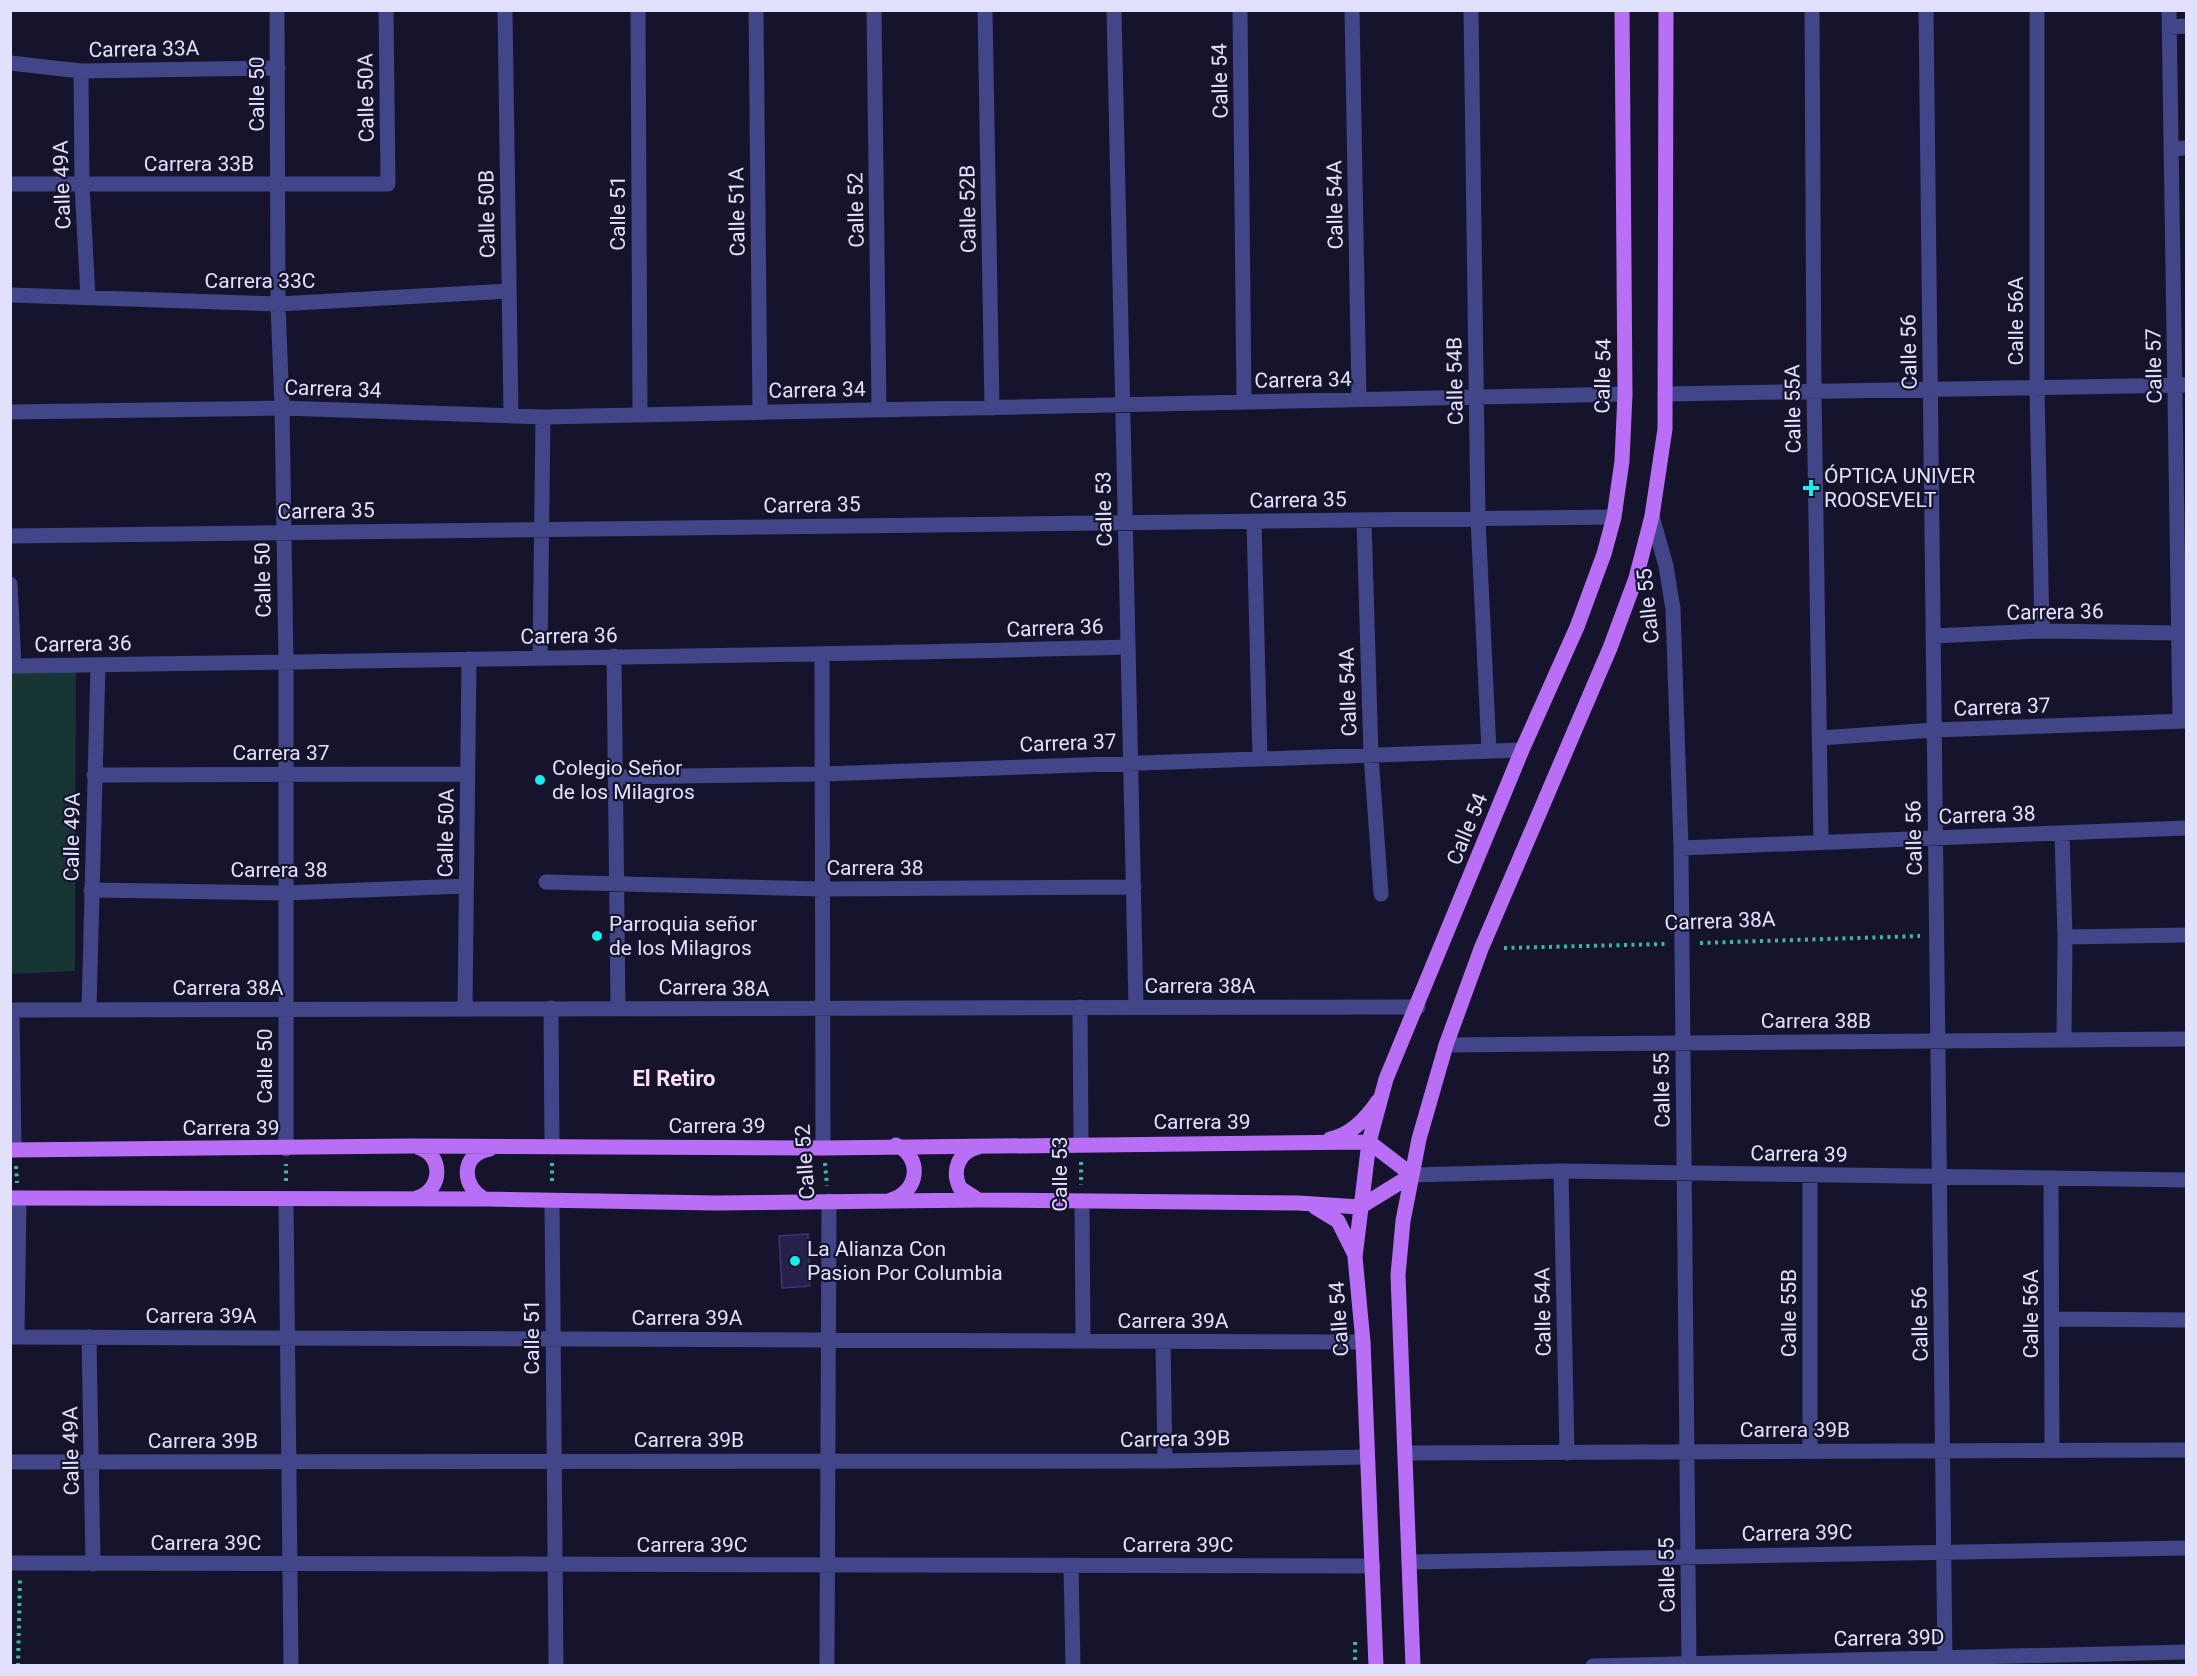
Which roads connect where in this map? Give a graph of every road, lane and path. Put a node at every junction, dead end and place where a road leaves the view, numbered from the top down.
1 (277, 10) edge
2 (386, 10) edge
3 (505, 10) edge
4 (638, 10) edge
5 (756, 10) edge
6 (874, 10) edge
7 (985, 10) edge
8 (1114, 10) edge
9 (1240, 10) edge
10 (1352, 10) edge
11 (1472, 10) edge
12 (1622, 10) edge
13 (1666, 10) edge
14 (1812, 10) edge
15 (1926, 10) edge
16 (2037, 10) edge
17 (2169, 10) edge
18 (2187, 26) edge
19 (2170, 27) junction
20 (10, 63) edge
21 (278, 68) junction
22 (81, 70) junction
23 (2179, 148) edge
24 (10, 184) edge
25 (388, 184) joint
26 (82, 185) junction
27 (278, 185) junction
28 (2180, 261) edge
29 (509, 291) junction
30 (10, 295) edge
31 (88, 298) junction
32 (278, 304) junction
33 (2181, 386) edge
34 (2037, 388) junction
35 (1930, 390) junction
36 (1814, 392) junction
37 (1625, 394) junction
38 (1665, 394) junction
39 (1476, 397) junction
40 (1359, 400) junction
41 (1244, 402) junction
42 (1123, 405) junction
43 (282, 408) junction
44 (992, 408) junction
45 (879, 410) junction
46 (10, 412) edge
47 (760, 412) junction
48 (640, 415) junction
49 (511, 416) junction
50 (543, 417) junction
51 (1652, 516) junction
52 (2182, 516) edge
53 (1614, 517) junction
54 (1479, 519) junction
55 (1364, 520) junction
56 (1254, 521) junction
57 (1126, 523) junction
58 (543, 530) junction
59 (284, 533) junction
60 (10, 536) edge
61 (10, 584) edge
62 (2182, 584) edge
63 (2042, 631) junction
64 (2179, 633) junction
65 (1933, 636) junction
66 (1128, 647) junction
67 (614, 656) junction
68 (822, 656) junction
69 (540, 657) junction
70 (469, 658) junction
71 (286, 662) junction
72 (98, 665) junction
73 (12, 666) edge
74 (2183, 721) edge
75 (1934, 730) junction
76 (1820, 738) junction
77 (1522, 750) junction
78 (1489, 751) junction
79 (1371, 755) junction
80 (1260, 758) junction
81 (1131, 762) junction
82 (285, 774) junction
83 (467, 774) junction
84 (822, 774) junction
85 (94, 775) junction
86 (616, 777) junction
87 (2187, 828) edge
88 (2062, 833) junction
89 (1935, 838) junction
90 (1821, 842) junction
91 (1681, 848) junction
92 (546, 882) dead end
93 (617, 885) junction
94 (466, 886) junction
95 (1134, 887) junction
96 (822, 889) junction
97 (91, 890) junction
98 (285, 893) junction
99 (1381, 894) dead end
100 (2187, 935) edge
101 (1936, 936) junction
102 (2065, 937) junction
103 (1682, 943) junction
104 (1504, 948) dead end
105 (1136, 1006) junction
106 (1080, 1007) junction
107 (1418, 1007) junction
108 (551, 1008) junction
109 (618, 1008) junction
110 (286, 1009) junction
111 (465, 1009) junction
112 (11, 1010) edge
113 (89, 1010) junction
114 (823, 1010) junction
115 (2187, 1039) edge
116 (1938, 1040) junction
117 (2064, 1040) junction
118 (1683, 1043) junction
119 (1446, 1045) junction
120 (1386, 1079) junction
121 (1314, 1142) junction
122 (1369, 1142) junction
123 (1081, 1143) junction
124 (896, 1145) junction
125 (412, 1146) junction
126 (982, 1146) junction
127 (552, 1147) junction
128 (493, 1148) junction
129 (823, 1148) junction
130 (286, 1149) junction
131 (12, 1150) edge
132 (1561, 1171) junction
133 (1684, 1173) junction
134 (1412, 1175) junction
135 (1810, 1175) junction
136 (1939, 1176) junction
137 (2051, 1178) junction
138 (2187, 1180) edge
139 (15, 1198) edge
140 (411, 1199) junction
141 (485, 1199) junction
142 (980, 1200) junction
143 (286, 1201) junction
144 (552, 1201) junction
145 (829, 1201) junction
146 (888, 1201) junction
147 (1082, 1201) junction
148 (1298, 1203) junction
149 (1360, 1207) junction
150 (1355, 1257) junction
151 (2052, 1319) junction
152 (2187, 1320) edge
153 (14, 1337) edge
154 (89, 1337) junction
155 (288, 1338) junction
156 (553, 1339) junction
157 (828, 1340) junction
158 (1083, 1341) junction
159 (1163, 1342) junction
160 (1363, 1342) junction
161 (1942, 1450) junction
162 (2052, 1450) junction
163 (2187, 1450) edge
164 (1810, 1451) junction
165 (1687, 1452) junction
166 (1567, 1453) junction
167 (1404, 1454) junction
168 (1368, 1457) junction
169 (828, 1461) junction
170 (1165, 1461) junction
171 (10, 1462) edge
172 (93, 1462) junction
173 (289, 1462) junction
174 (554, 1462) junction
175 (2187, 1548) edge
176 (1943, 1551) junction
177 (1688, 1556) junction
178 (1409, 1562) junction
179 (15, 1563) edge
180 (93, 1564) junction
181 (290, 1564) junction
182 (555, 1565) junction
183 (828, 1566) junction
184 (1071, 1566) junction
185 (1373, 1566) junction
186 (2187, 1652) edge
187 (1945, 1662) edge
188 (1689, 1664) edge
189 (18, 1665) edge
190 (291, 1665) edge
191 (556, 1665) edge
192 (827, 1665) edge
193 (1072, 1665) edge
194 (1376, 1665) edge
195 (1413, 1665) edge
196 (1593, 1665) edge

1 - 21 street, Calle 50
2 - 25 street, Calle 50A
3 - 29 street, Calle 50B
4 - 48 street, Calle 51
5 - 47 street, Calle 51A
6 - 45 street, Calle 52
7 - 44 street, Calle 52B
8 - 42 street, Calle 53
9 - 41 street, Calle 54
10 - 40 street, Calle 54A
11 - 39 street, Calle 54B
12 - 37 main road, Calle 54
13 - 38 main road
14 - 36 street, Calle 55A
15 - 35 street, Calle 56
16 - 34 street, Calle 56A
17 - 19 street, Calle 57
18 - 19 street
19 - 23 street, Calle 57
20 - 22 street, Carrera 33A
21 - 22 street, Carrera 33A
21 - 27 street, Calle 50
22 - 26 street, Calle 49A
23 - 28 street, Calle 57
24 - 26 street, Carrera 33B
25 - 27 street, Carrera 33B
26 - 27 street, Carrera 33B
26 - 31 street, Calle 49A
27 - 32 street, Calle 50
28 - 33 street, Calle 57
29 - 32 street, Carrera 33C
29 - 49 street, Calle 50B
30 - 31 street, Carrera 33C
31 - 32 street, Carrera 33C
32 - 43 street, Calle 50
33 - 34 street
33 - 52 street, Calle 57
34 - 35 street
34 - 63 street, Calle 56A
35 - 36 street
35 - 65 street, Calle 56
36 - 38 street
36 - 76 street, Calle 55A
37 - 39 street, Carrera 34
37 - 53 main road, Calle 54
38 - 51 main road
39 - 40 street, Carrera 34
39 - 54 street, Calle 54B
40 - 41 street, Carrera 34
41 - 42 street, Carrera 34
42 - 44 street, Carrera 34
42 - 57 street, Calle 53
43 - 46 street, Carrera 34
43 - 49 street, Carrera 34
43 - 59 street, Calle 50
44 - 45 street, Carrera 34
45 - 47 street, Carrera 34
47 - 48 street, Carrera 34
48 - 50 street, Carrera 34
49 - 50 street, Carrera 34
50 - 58 street
51 - 91 street, Calle 55
51 - 119 main road
52 - 62 street, Calle 57
53 - 54 street, Carrera 35
53 - 77 main road, Calle 54
54 - 55 street, Carrera 35
54 - 78 street, Calle 54B
55 - 56 street, Carrera 35
55 - 79 street, Calle 54A
56 - 57 street, Carrera 35
56 - 80 street
57 - 58 street, Carrera 35
57 - 66 street, Calle 53
58 - 59 street, Carrera 35
58 - 69 street
59 - 60 street, Carrera 35
59 - 71 street, Calle 50
61 - 73 street
62 - 64 street, Calle 57
63 - 64 street, Carrera 36
63 - 65 street, Carrera 36
64 - 74 street, Calle 57
65 - 75 street, Calle 56
66 - 68 street, Carrera 36
66 - 81 street, Calle 53
67 - 68 street, Carrera 36
67 - 69 street, Carrera 36
67 - 86 street
68 - 84 street, Calle 52
69 - 70 street, Carrera 36
70 - 71 street, Carrera 36
70 - 83 street, Calle 50A
71 - 72 street, Carrera 36
71 - 82 street, Calle 50
72 - 73 street, Carrera 36
72 - 85 street, Calle 49A
74 - 75 street, Carrera 37
75 - 76 street, Carrera 37
75 - 89 street, Calle 56
76 - 90 street, Calle 55A
77 - 78 street, Carrera 37
77 - 107 main road, Calle 54
78 - 79 street, Carrera 37
79 - 80 street, Carrera 37
79 - 99 street, Calle 54A
80 - 81 street, Carrera 37
81 - 84 street, Carrera 37
81 - 95 street, Calle 53
82 - 83 street, Carrera 37
82 - 85 street, Carrera 37
82 - 98 street, Calle 50
83 - 94 street, Calle 50A
84 - 86 street, Carrera 37
84 - 96 street, Calle 52
85 - 97 street, Calle 49A
86 - 93 street
87 - 88 street, Carrera 38
88 - 89 street, Carrera 38
88 - 102 street
89 - 90 street, Carrera 38
89 - 101 street, Calle 56
90 - 91 street, Carrera 38
91 - 103 street, Calle 55
92 - 93 street, Carrera 38
93 - 96 street, Carrera 38
93 - 109 street
94 - 98 street, Carrera 38
94 - 111 street, Calle 50A
95 - 96 street, Carrera 38
95 - 105 street, Calle 53
96 - 114 street, Calle 52
97 - 98 street, Carrera 38
97 - 113 street, Calle 49A
98 - 110 street, Calle 50
100 - 102 street
101 - 103 path, Carrera 38A
101 - 116 street, Calle 56
102 - 117 street
103 - 104 path, Carrera 38A
103 - 118 street, Calle 55
105 - 106 street, Carrera 38A
105 - 107 street, Carrera 38A
106 - 114 street, Carrera 38A
106 - 123 street, Calle 53
107 - 120 main road, Calle 54
108 - 109 street, Carrera 38A
108 - 111 street, Carrera 38A
108 - 127 street
109 - 114 street, Carrera 38A
110 - 111 street, Carrera 38A
110 - 113 street, Carrera 38A
110 - 130 street, Calle 50
112 - 113 street, Carrera 38A
112 - 131 street
114 - 129 street, Calle 52
115 - 117 street, Carrera 38B
116 - 117 street, Carrera 38B
116 - 118 street, Carrera 38B
116 - 136 street, Calle 56
118 - 119 street, Carrera 38B
118 - 133 street, Calle 55
119 - 134 main road
120 - 121 main road
120 - 122 main road, Calle 54
121 - 122 main road, Carrera 39
121 - 123 main road, Carrera 39
122 - 134 main road
122 - 149 main road, Calle 54
123 - 126 main road, Carrera 39
123 - 147 path, Calle 53
124 - 126 main road, Carrera 39
124 - 129 main road, Carrera 39
124 - 146 main road
125 - 128 main road, Carrera 39
125 - 130 main road, Carrera 39
125 - 140 main road
126 - 142 main road
127 - 128 main road, Carrera 39
127 - 129 main road, Carrera 39
127 - 144 path
128 - 141 main road
129 - 145 path, Calle 52
130 - 131 main road, Carrera 39
130 - 143 path
131 - 139 path
132 - 133 street, Carrera 39
132 - 134 street, Carrera 39
132 - 166 street, Calle 54A
133 - 135 street, Carrera 39
133 - 165 street, Calle 55
134 - 149 main road
134 - 167 main road
135 - 136 street, Carrera 39
135 - 164 street, Calle 55B
136 - 137 street, Carrera 39
136 - 161 street, Calle 56
137 - 138 street, Carrera 39
137 - 151 street, Calle 56A
139 - 143 main road
139 - 153 street
140 - 141 main road
140 - 143 main road
141 - 144 main road
142 - 146 main road
142 - 147 main road
143 - 155 street
144 - 145 main road
144 - 156 street, Calle 51
145 - 146 main road
145 - 157 street, Calle 52
147 - 148 main road
147 - 158 street, Calle 53
148 - 149 main road
148 - 150 main road
149 - 150 main road, Calle 54
150 - 160 main road, Calle 54
151 - 152 street
151 - 162 street, Calle 56A
153 - 154 street, Carrera 39A
154 - 155 street, Carrera 39A
154 - 172 street, Calle 49A
155 - 156 street, Carrera 39A
155 - 173 street
156 - 157 street, Carrera 39A
156 - 174 street, Calle 51
157 - 158 street, Carrera 39A
157 - 169 street, Calle 52
158 - 159 street, Carrera 39A
159 - 160 street, Carrera 39A
159 - 170 street
160 - 168 main road, Calle 54
161 - 162 street, Carrera 39B
161 - 164 street, Carrera 39B
161 - 176 street, Calle 56
162 - 163 street, Carrera 39B
164 - 165 street, Carrera 39B
165 - 166 street, Carrera 39B
165 - 177 street, Calle 55
166 - 167 street, Carrera 39B
167 - 178 main road
168 - 170 street, Carrera 39B
168 - 185 main road, Calle 54
169 - 170 street, Carrera 39B
169 - 174 street, Carrera 39B
169 - 183 street, Calle 52
171 - 172 street, Carrera 39B
172 - 173 street, Carrera 39B
172 - 180 street, Calle 49A
173 - 174 street, Carrera 39B
173 - 181 street
174 - 182 street, Calle 51
175 - 176 street, Carrera 39C
176 - 177 street, Carrera 39C
176 - 187 street, Calle 56
177 - 178 street, Carrera 39C
177 - 188 street, Calle 55
178 - 195 main road
179 - 180 street, Carrera 39C
179 - 189 path
180 - 181 street, Carrera 39C
181 - 182 street, Carrera 39C
181 - 190 street
182 - 183 street, Carrera 39C
182 - 191 street, Calle 51
183 - 184 street, Carrera 39C
183 - 192 street, Calle 52
184 - 185 street, Carrera 39C
184 - 193 street
185 - 194 main road, Calle 54
186 - 187 street, Carrera 39D
187 - 188 street, Carrera 39D
188 - 196 street, Carrera 39D

